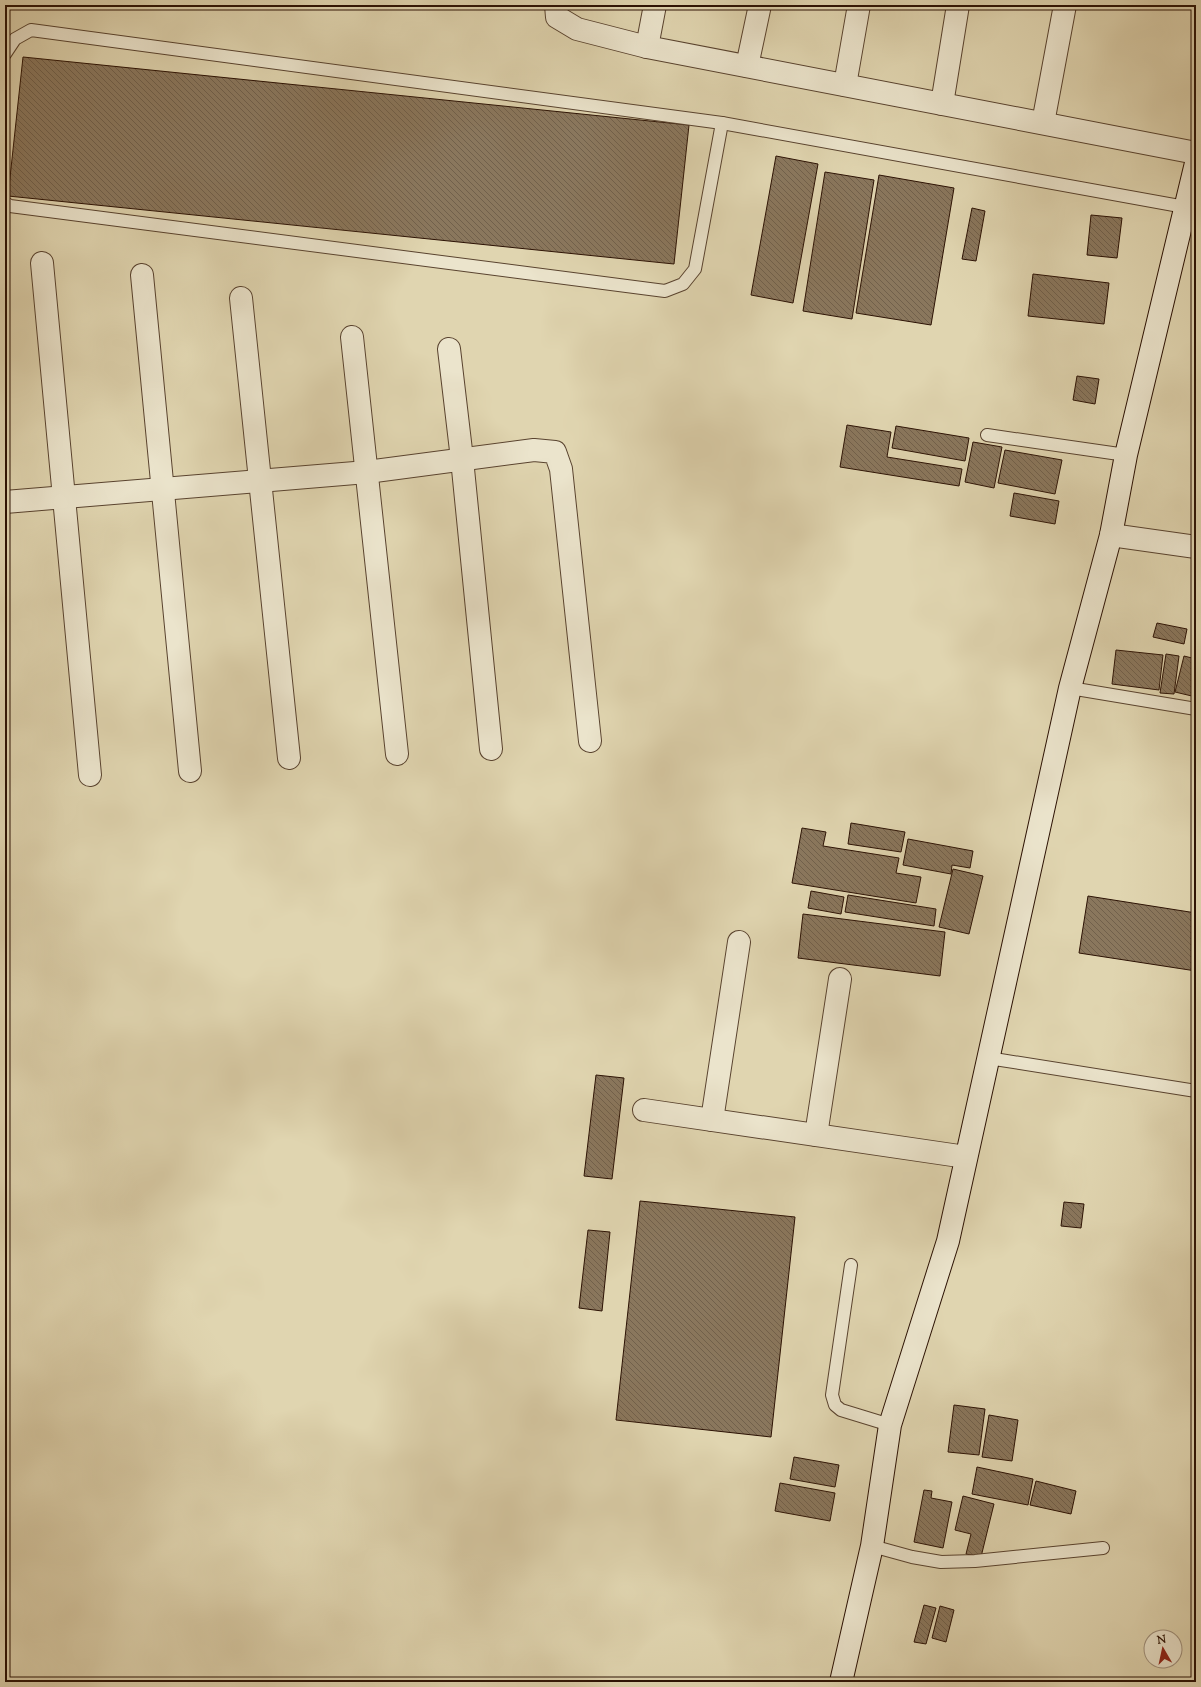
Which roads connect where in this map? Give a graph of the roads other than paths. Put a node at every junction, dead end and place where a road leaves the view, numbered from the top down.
1 (556, 5) edge
2 (655, 5) edge
3 (760, 5) edge
4 (859, 5) edge
5 (958, 5) edge
6 (1065, 5) edge
7 (647, 47) junction
8 (5, 54) edge
9 (747, 66) junction
10 (845, 85) junction
11 (942, 104) junction
12 (722, 123) junction
13 (1043, 123) junction
14 (1196, 153) edge
15 (1196, 163) edge
16 (5, 203) edge
17 (1186, 207) junction
18 (42, 263) dead end
19 (142, 275) dead end
20 (241, 298) dead end
21 (352, 338) dead end
22 (449, 349) dead end
23 (987, 434) dead end
24 (1126, 455) junction
25 (462, 459) junction
26 (367, 472) junction
27 (260, 480) junction
28 (162, 489) junction
29 (64, 497) junction
30 (5, 502) edge
31 (1111, 535) junction
32 (1196, 547) edge
33 (1070, 688) junction
34 (1196, 709) edge
35 (590, 741) dead end
36 (491, 749) dead end
37 (397, 754) dead end
38 (289, 758) dead end
39 (190, 771) dead end
40 (90, 775) dead end
41 (739, 942) dead end
42 (840, 979) dead end
43 (988, 1058) junction
44 (1196, 1091) edge
45 (644, 1110) dead end
46 (712, 1120) junction
47 (816, 1135) junction
48 (966, 1157) junction
49 (851, 1265) dead end
50 (890, 1424) junction
51 (872, 1546) junction
52 (1103, 1548) dead end
53 (841, 1682) edge

1 - 7 street
2 - 7 street
3 - 9 street
4 - 10 street
5 - 11 street
6 - 13 street
7 - 9 street
8 - 12 lane
9 - 10 street
10 - 11 street
11 - 13 street
12 - 16 lane
12 - 17 lane
13 - 14 street
15 - 17 street
17 - 24 street
18 - 29 street
19 - 28 street
20 - 27 street
21 - 26 street
22 - 25 street
23 - 24 lane
24 - 31 street
25 - 26 street
25 - 35 street
25 - 36 street
26 - 27 street
26 - 37 street
27 - 28 street
27 - 38 street
28 - 29 street
28 - 39 street
29 - 30 street
29 - 40 street
31 - 32 street
31 - 33 street
33 - 34 lane
33 - 43 street
41 - 46 street
42 - 47 street
43 - 44 lane
43 - 48 street
45 - 46 street
46 - 47 street
47 - 48 street
48 - 50 street
49 - 50 lane
50 - 51 street
51 - 52 lane
51 - 53 street

